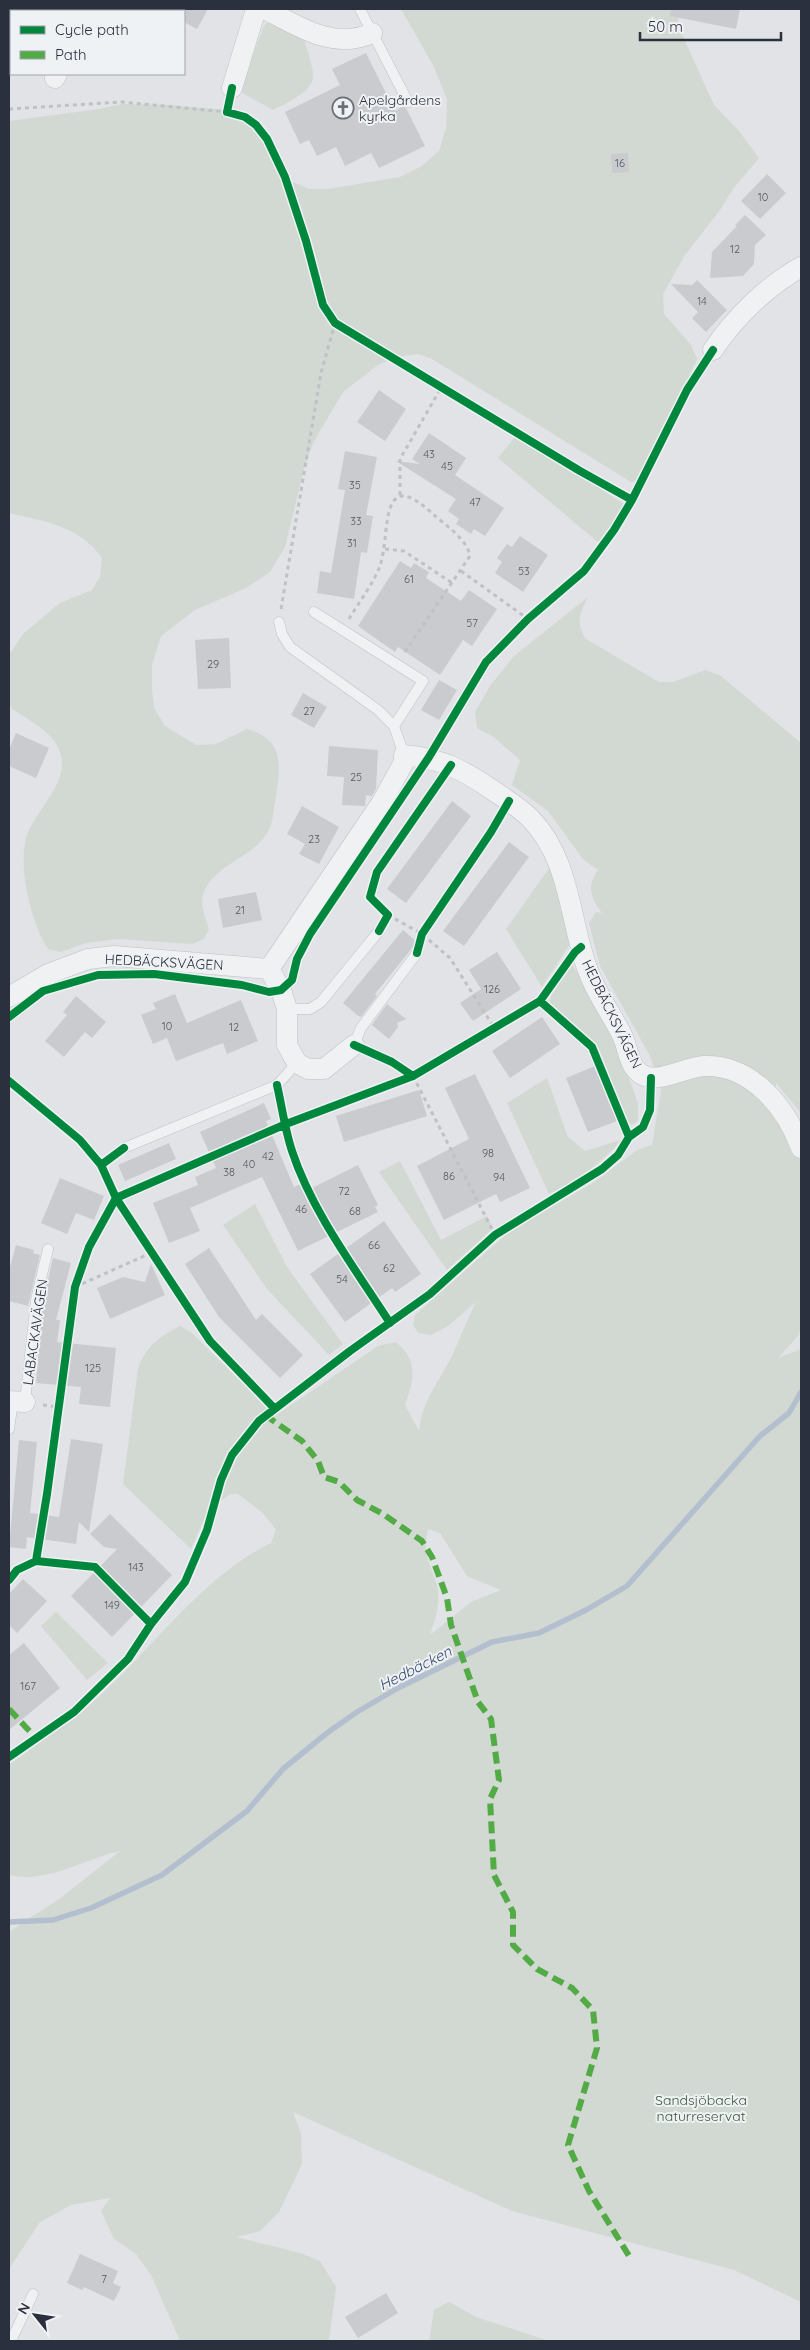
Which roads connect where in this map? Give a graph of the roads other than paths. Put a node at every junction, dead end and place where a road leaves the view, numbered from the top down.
1 (256, 9) edge
2 (265, 9) edge
3 (360, 9) edge
4 (372, 32) junction
5 (232, 88) dead end
6 (408, 102) dead end
7 (801, 267) edge
8 (712, 350) dead end
9 (314, 612) dead end
10 (279, 622) road end
11 (394, 726) junction
12 (404, 754) junction
13 (379, 931) dead end
14 (417, 953) dead end
15 (269, 969) junction
16 (9, 997) edge
17 (287, 1009) junction
18 (354, 1045) joint
19 (297, 1062) junction
20 (124, 1148) dead end
21 (801, 1148) edge
22 (48, 1249) dead end
23 (16, 1402) edge
24 (9, 1430) edge
25 (32, 2294) dead end
26 (12, 2341) edge

1 - 5 street
2 - 4 street
3 - 4 lane
4 - 6 lane
7 - 8 street
9 - 11 lane
10 - 11 lane
11 - 12 lane
12 - 15 street
12 - 21 street, HEDBÄCKSVÄGEN
13 - 17 lane
14 - 18 lane
15 - 16 street, HEDBÄCKSVÄGEN
15 - 17 street
17 - 19 street
18 - 19 street
19 - 20 lane
22 - 23 lane, LABACKAVÄGEN
23 - 24 lane, LABACKAVÄGEN
25 - 26 lane

